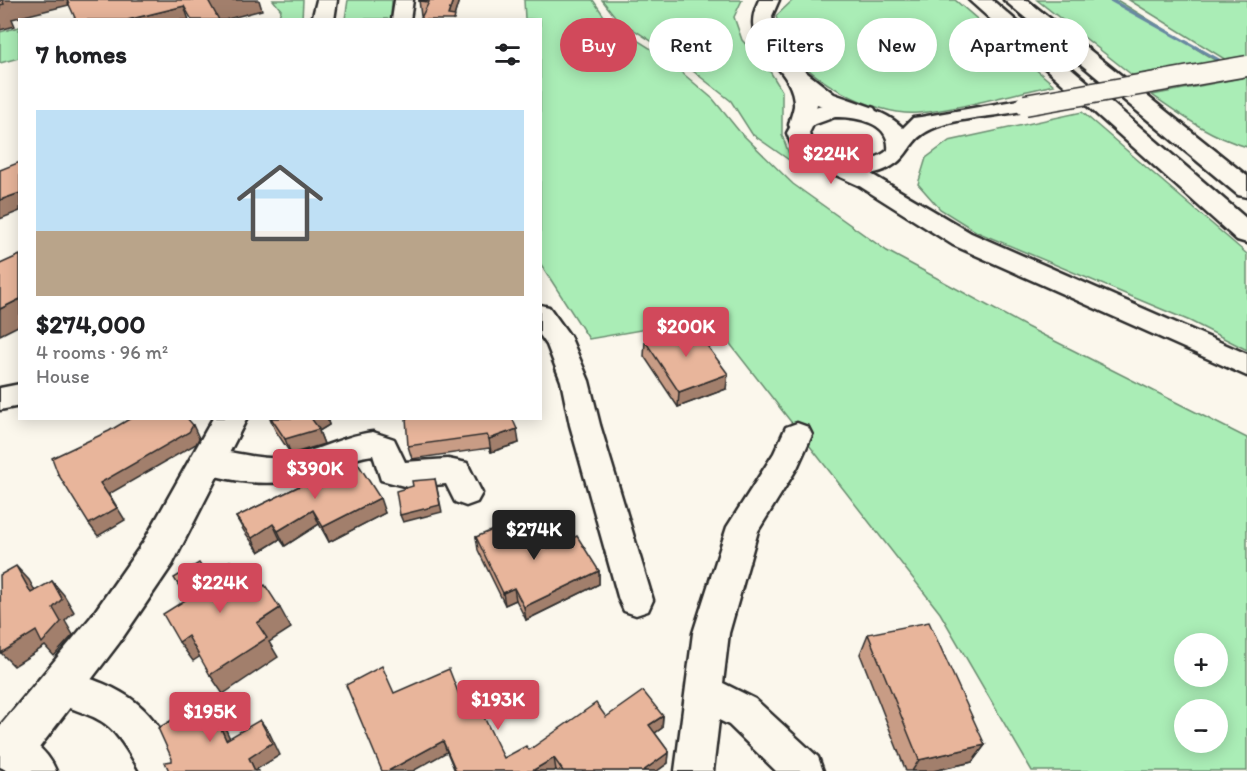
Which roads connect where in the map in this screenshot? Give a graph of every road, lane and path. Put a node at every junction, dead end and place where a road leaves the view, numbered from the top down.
1 (327, 0) edge
2 (404, 0) edge
3 (769, 0) edge
4 (1014, 0) edge
5 (981, 2) edge
6 (323, 18) edge
7 (401, 18) edge
8 (761, 18) edge
9 (1247, 66) edge
10 (793, 72) joint
11 (868, 115) junction
12 (938, 120) junction
13 (801, 125) junction
14 (1184, 137) junction
15 (897, 152) junction
16 (1247, 164) edge
17 (832, 165) junction
18 (1247, 189) edge
19 (900, 201) junction
20 (1247, 234) edge
21 (542, 317) edge
22 (1247, 366) edge
23 (18, 395) edge
24 (0, 399) edge
25 (229, 420) edge
26 (797, 435) dead end
27 (208, 462) junction
28 (466, 493) dead end
29 (636, 600) dead end
30 (60, 687) junction
31 (704, 693) junction
32 (12, 756) edge
33 (162, 771) edge
34 (694, 771) edge
35 (804, 771) edge

1 - 6 main road
2 - 7 street
3 - 8 main road
4 - 14 main road
5 - 20 main road
9 - 12 street, bridge
10 - 11 main road
10 - 13 main road
11 - 12 street
11 - 13 street
11 - 15 street
12 - 15 street
13 - 17 street
14 - 16 main road
14 - 18 main road
15 - 17 street
15 - 19 street
17 - 19 street
19 - 22 street
21 - 29 street
23 - 24 street
25 - 27 main road
26 - 31 street
27 - 28 street
27 - 30 main road
30 - 32 main road
30 - 33 street
31 - 34 street
31 - 35 street

